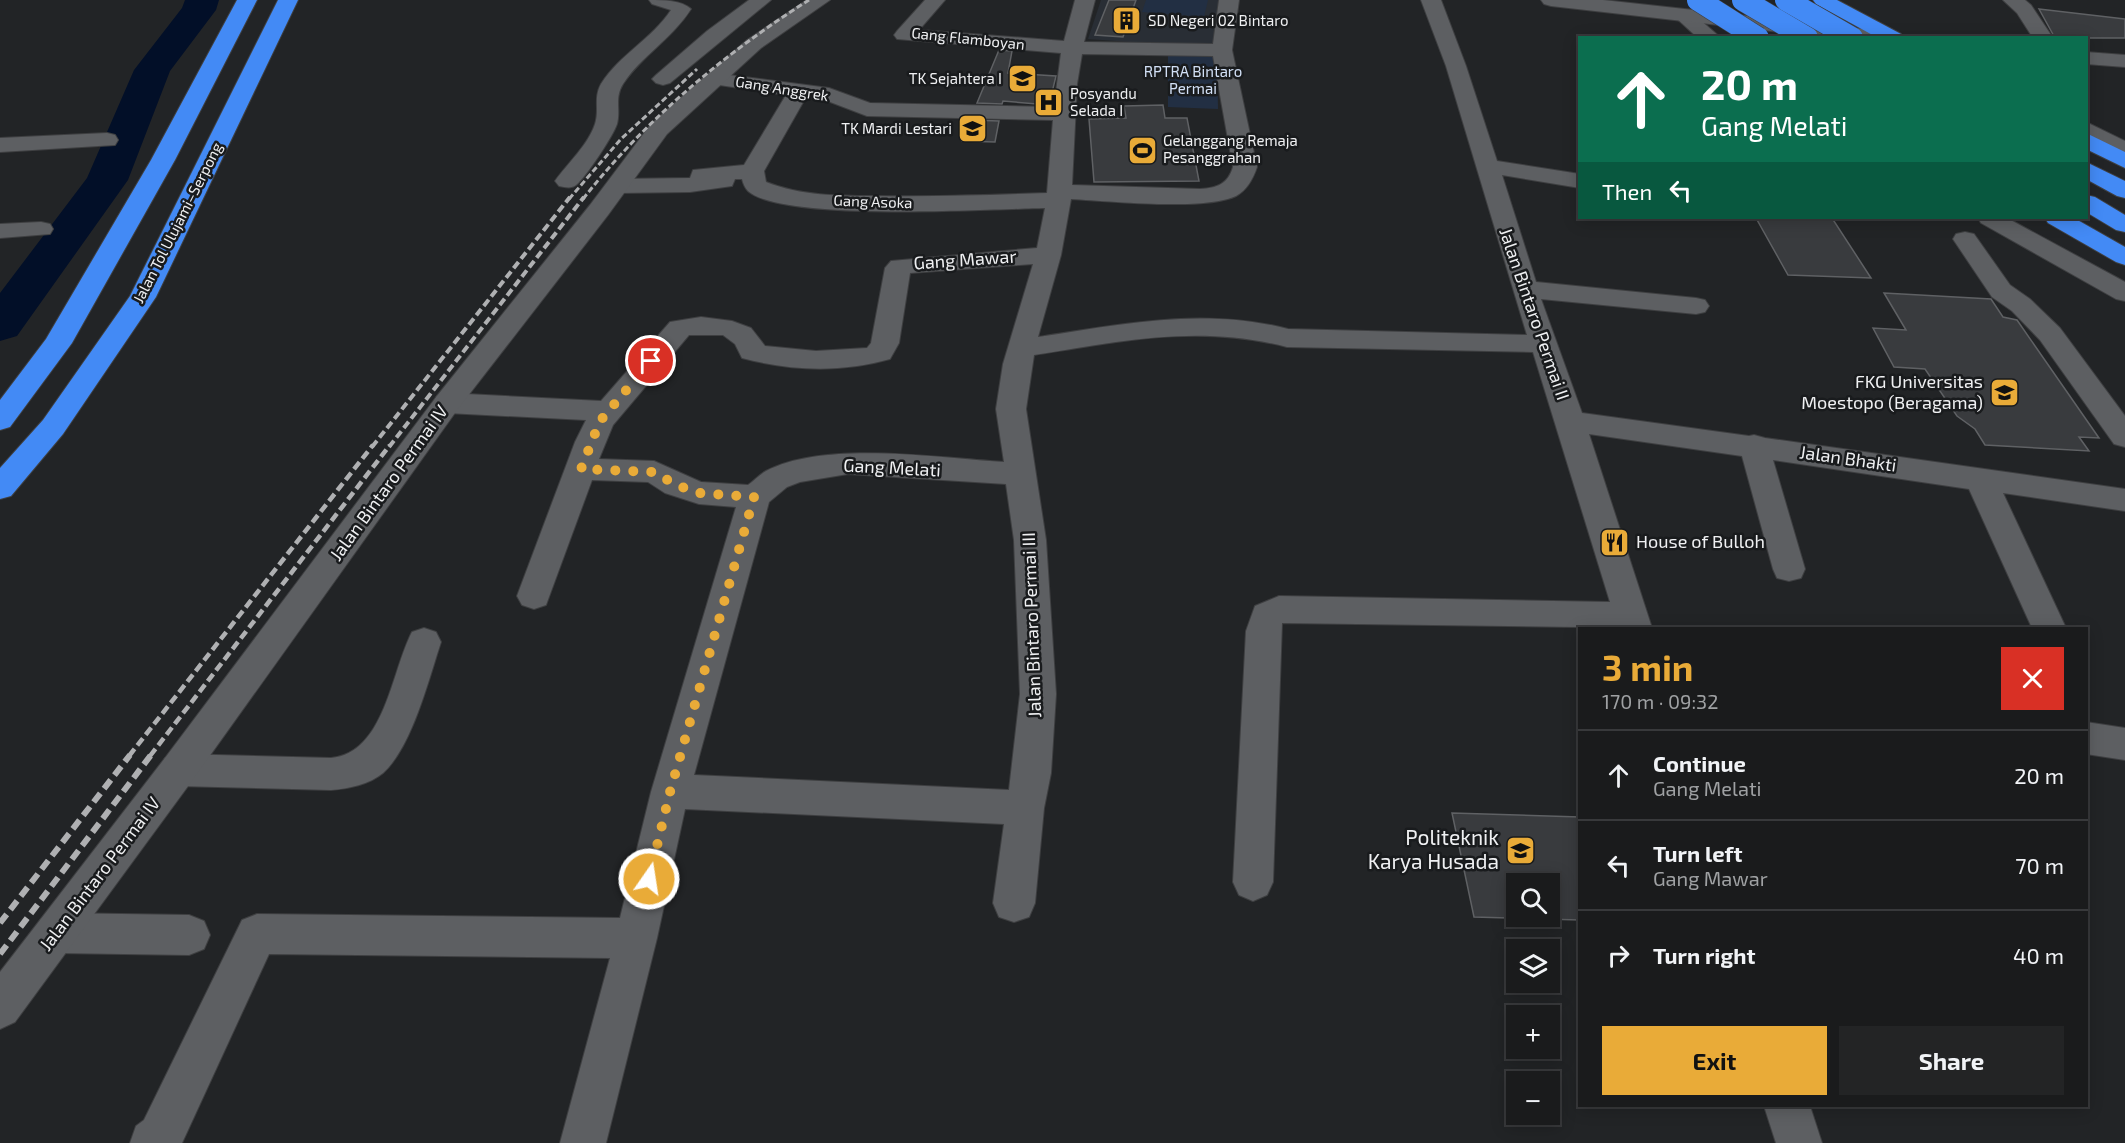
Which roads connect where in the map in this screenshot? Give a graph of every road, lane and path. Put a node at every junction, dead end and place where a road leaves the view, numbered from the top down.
1 (247, 0) edge
2 (288, 0) edge
3 (658, 0) edge
4 (761, 0) edge
5 (820, 0) edge
6 (935, 0) edge
7 (1085, 0) edge
8 (1229, 0) edge
9 (1431, 0) edge
10 (1551, 0) edge
11 (1698, 0) edge
12 (1743, 0) edge
13 (1786, 0) edge
14 (1823, 0) edge
15 (2013, 0) edge
16 (1684, 16) junction
17 (1709, 36) edge
18 (1755, 36) edge
19 (1804, 36) edge
20 (1849, 36) edge
21 (1874, 36) edge
22 (1889, 36) edge
23 (2042, 36) edge
24 (662, 37) junction
25 (703, 44) junction
26 (1073, 48) junction
27 (1222, 50) junction
28 (2088, 58) edge
29 (2125, 61) edge
30 (663, 79) dead end
31 (713, 79) junction
32 (800, 90) junction
33 (1065, 114) junction
34 (2088, 130) edge
35 (107, 140) dead end
36 (2088, 141) edge
37 (0, 145) edge
38 (2125, 150) edge
39 (2125, 160) edge
40 (1486, 166) junction
41 (2088, 170) edge
42 (752, 174) junction
43 (701, 175) dead end
44 (567, 181) dead end
45 (1578, 181) edge
46 (617, 186) junction
47 (2125, 191) edge
48 (1060, 196) junction
49 (2088, 203) edge
50 (1992, 219) edge
51 (2059, 219) edge
52 (2125, 225) edge
53 (41, 229) dead end
54 (0, 231) edge
55 (1965, 239) dead end
56 (1048, 255) junction
57 (2125, 258) edge
58 (1525, 289) junction
59 (2125, 293) edge
60 (1696, 306) dead end
61 (1543, 344) junction
62 (1021, 348) junction
63 (447, 404) junction
64 (609, 411) junction
65 (0, 420) edge
66 (1570, 421) junction
67 (2125, 437) edge
68 (1754, 445) junction
69 (581, 469) junction
70 (1020, 474) junction
71 (1980, 478) junction
72 (0, 488) edge
73 (754, 497) junction
74 (2125, 500) edge
75 (1789, 569) dead end
76 (534, 596) dead end
77 (1633, 622) edge
78 (2049, 627) edge
79 (424, 642) dead end
80 (2088, 738) edge
81 (2125, 744) edge
82 (178, 770) junction
83 (670, 792) junction
84 (1025, 808) junction
85 (1253, 882) dead end
86 (1014, 903) dead end
87 (56, 933) junction
88 (189, 934) dead end
89 (636, 938) junction
90 (0, 1007) edge
91 (1787, 1107) edge
92 (153, 1143) edge
93 (583, 1143) edge
94 (1799, 1143) edge

1 - 65 highway
2 - 72 highway, Jalan Tol Ulujami–Serpong
3 - 24 street
4 - 25 street
5 - 31 street, Jalan Bintaro Permai IV
6 - 26 street, Gang Flamboyan
7 - 26 street, Jalan Bintaro Permai III
8 - 27 street
9 - 40 street, Jalan Bintaro Permai II
10 - 16 street
11 - 18 highway, bridge
12 - 19 highway, bridge
13 - 20 highway, bridge
14 - 22 highway
15 - 23 street
16 - 17 street
16 - 21 street
24 - 25 street
24 - 44 street
25 - 30 street
26 - 27 street
26 - 33 street, Jalan Bintaro Permai III
27 - 48 street
28 - 29 street
31 - 32 street, Gang Anggrek
31 - 46 street, Jalan Bintaro Permai IV
32 - 33 street, Gang Anggrek
32 - 42 street
33 - 48 street, Jalan Bintaro Permai III
34 - 38 street
35 - 37 street
36 - 39 highway
40 - 45 street
40 - 58 street, Jalan Bintaro Permai II
41 - 47 highway
42 - 43 street
42 - 46 street
42 - 48 street, Gang Asoka
46 - 63 street, Jalan Bintaro Permai IV
48 - 56 street, Jalan Bintaro Permai III
49 - 52 highway
50 - 59 street
51 - 57 highway
53 - 54 street
55 - 67 street
56 - 62 street, Jalan Bintaro Permai III
56 - 64 street, Gang Mawar
58 - 60 street
58 - 61 street, Jalan Bintaro Permai II
61 - 62 street
61 - 66 street, Jalan Bintaro Permai II
62 - 70 street, Jalan Bintaro Permai III
63 - 64 street
63 - 82 street, Jalan Bintaro Permai IV
64 - 69 street
66 - 68 street, Jalan Bhakti
66 - 77 street, Jalan Bintaro Permai II
68 - 71 street, Jalan Bhakti
68 - 75 street
69 - 73 street
69 - 76 street
70 - 73 street, Gang Melati
70 - 84 street, Jalan Bintaro Permai III
71 - 74 street, Jalan Bhakti
71 - 78 street
73 - 83 street
77 - 85 street
79 - 82 street
80 - 81 street
82 - 87 street, Jalan Bintaro Permai IV
83 - 84 street
83 - 89 street
84 - 86 street, Jalan Bintaro Permai III
87 - 88 street
87 - 90 street, Jalan Bintaro Permai IV
89 - 92 street
89 - 93 street
91 - 94 street

